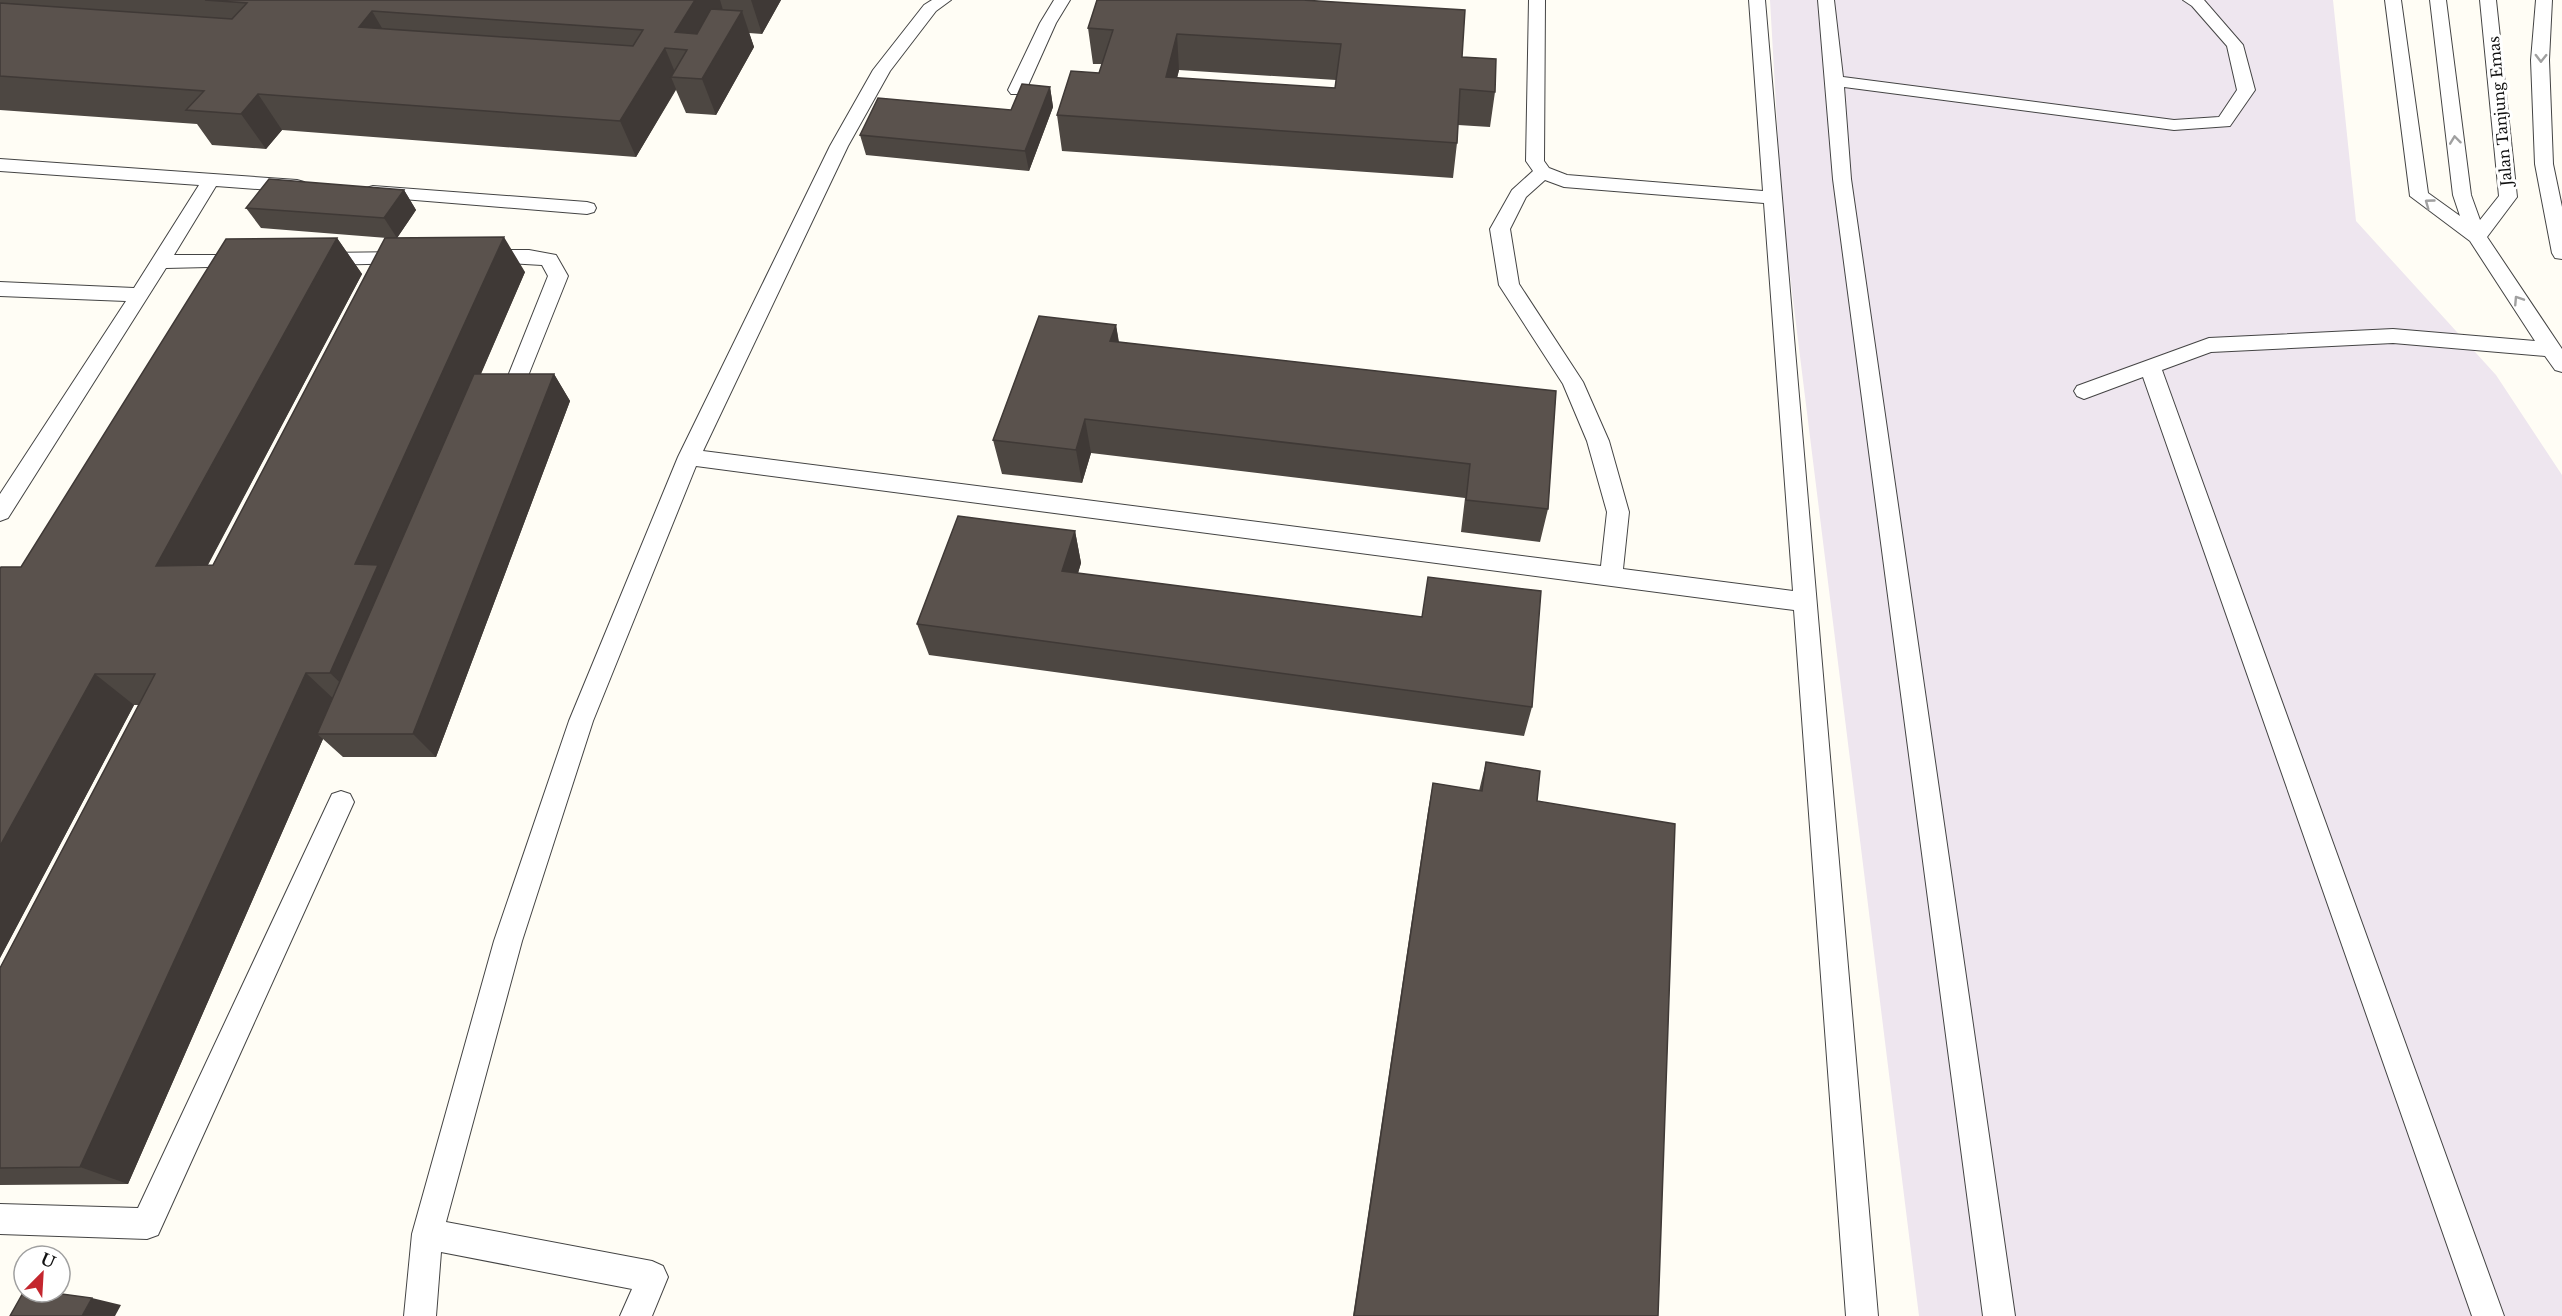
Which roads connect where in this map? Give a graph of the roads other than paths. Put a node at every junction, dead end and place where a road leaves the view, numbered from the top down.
1 (943, 0) edge
2 (1062, 0) edge
3 (1537, 0) edge
4 (1757, 0) edge
5 (1826, 0) edge
6 (2191, 0) edge
7 (2393, 0) edge
8 (2438, 0) edge
9 (2488, 0) edge
10 (2544, 0) edge
11 (1835, 81) junction
12 (1017, 90) edge
13 (2562, 147) edge
14 (2544, 164) junction
15 (0, 165) edge
16 (1543, 172) junction
17 (212, 180) junction
18 (317, 188) edge
19 (352, 190) edge
20 (1773, 198) junction
21 (587, 208) dead end
22 (2477, 237) junction
23 (2562, 253) edge
24 (470, 257) edge
25 (422, 258) edge
26 (269, 260) edge
27 (304, 260) edge
28 (162, 262) junction
29 (0, 289) edge
30 (140, 295) junction
31 (2556, 357) edge
32 (2150, 367) junction
33 (518, 376) edge
34 (2084, 391) dead end
35 (689, 457) junction
36 (0, 512) edge
37 (1611, 576) junction
38 (1803, 602) junction
39 (341, 802) dead end
40 (0, 1219) edge
41 (426, 1234) junction
42 (420, 1316) edge
43 (636, 1316) edge
44 (1862, 1316) edge
45 (1999, 1316) edge
46 (2488, 1316) edge

1 - 35 lane
2 - 12 lane
3 - 16 lane
4 - 20 lane
5 - 11 lane
6 - 11 lane
22 -> 7 lane
22 -> 8 lane
9 - 22 lane, Jalan Tanjung Emas
10 -> 14 lane
11 - 45 lane
13 - 14 lane
14 - 23 lane
15 - 17 lane
16 - 20 lane
16 - 37 lane
17 - 18 lane
17 - 28 lane
19 - 21 lane
20 - 38 lane
31 -> 22 lane
24 - 33 lane
25 - 27 lane
26 - 28 lane
28 - 30 lane
29 - 30 lane
30 - 36 lane
31 - 32 lane
32 - 34 lane
32 - 46 lane
35 - 37 lane
35 - 41 lane
37 - 38 lane
38 - 44 lane
39 - 40 lane
41 - 42 lane
41 - 43 lane

